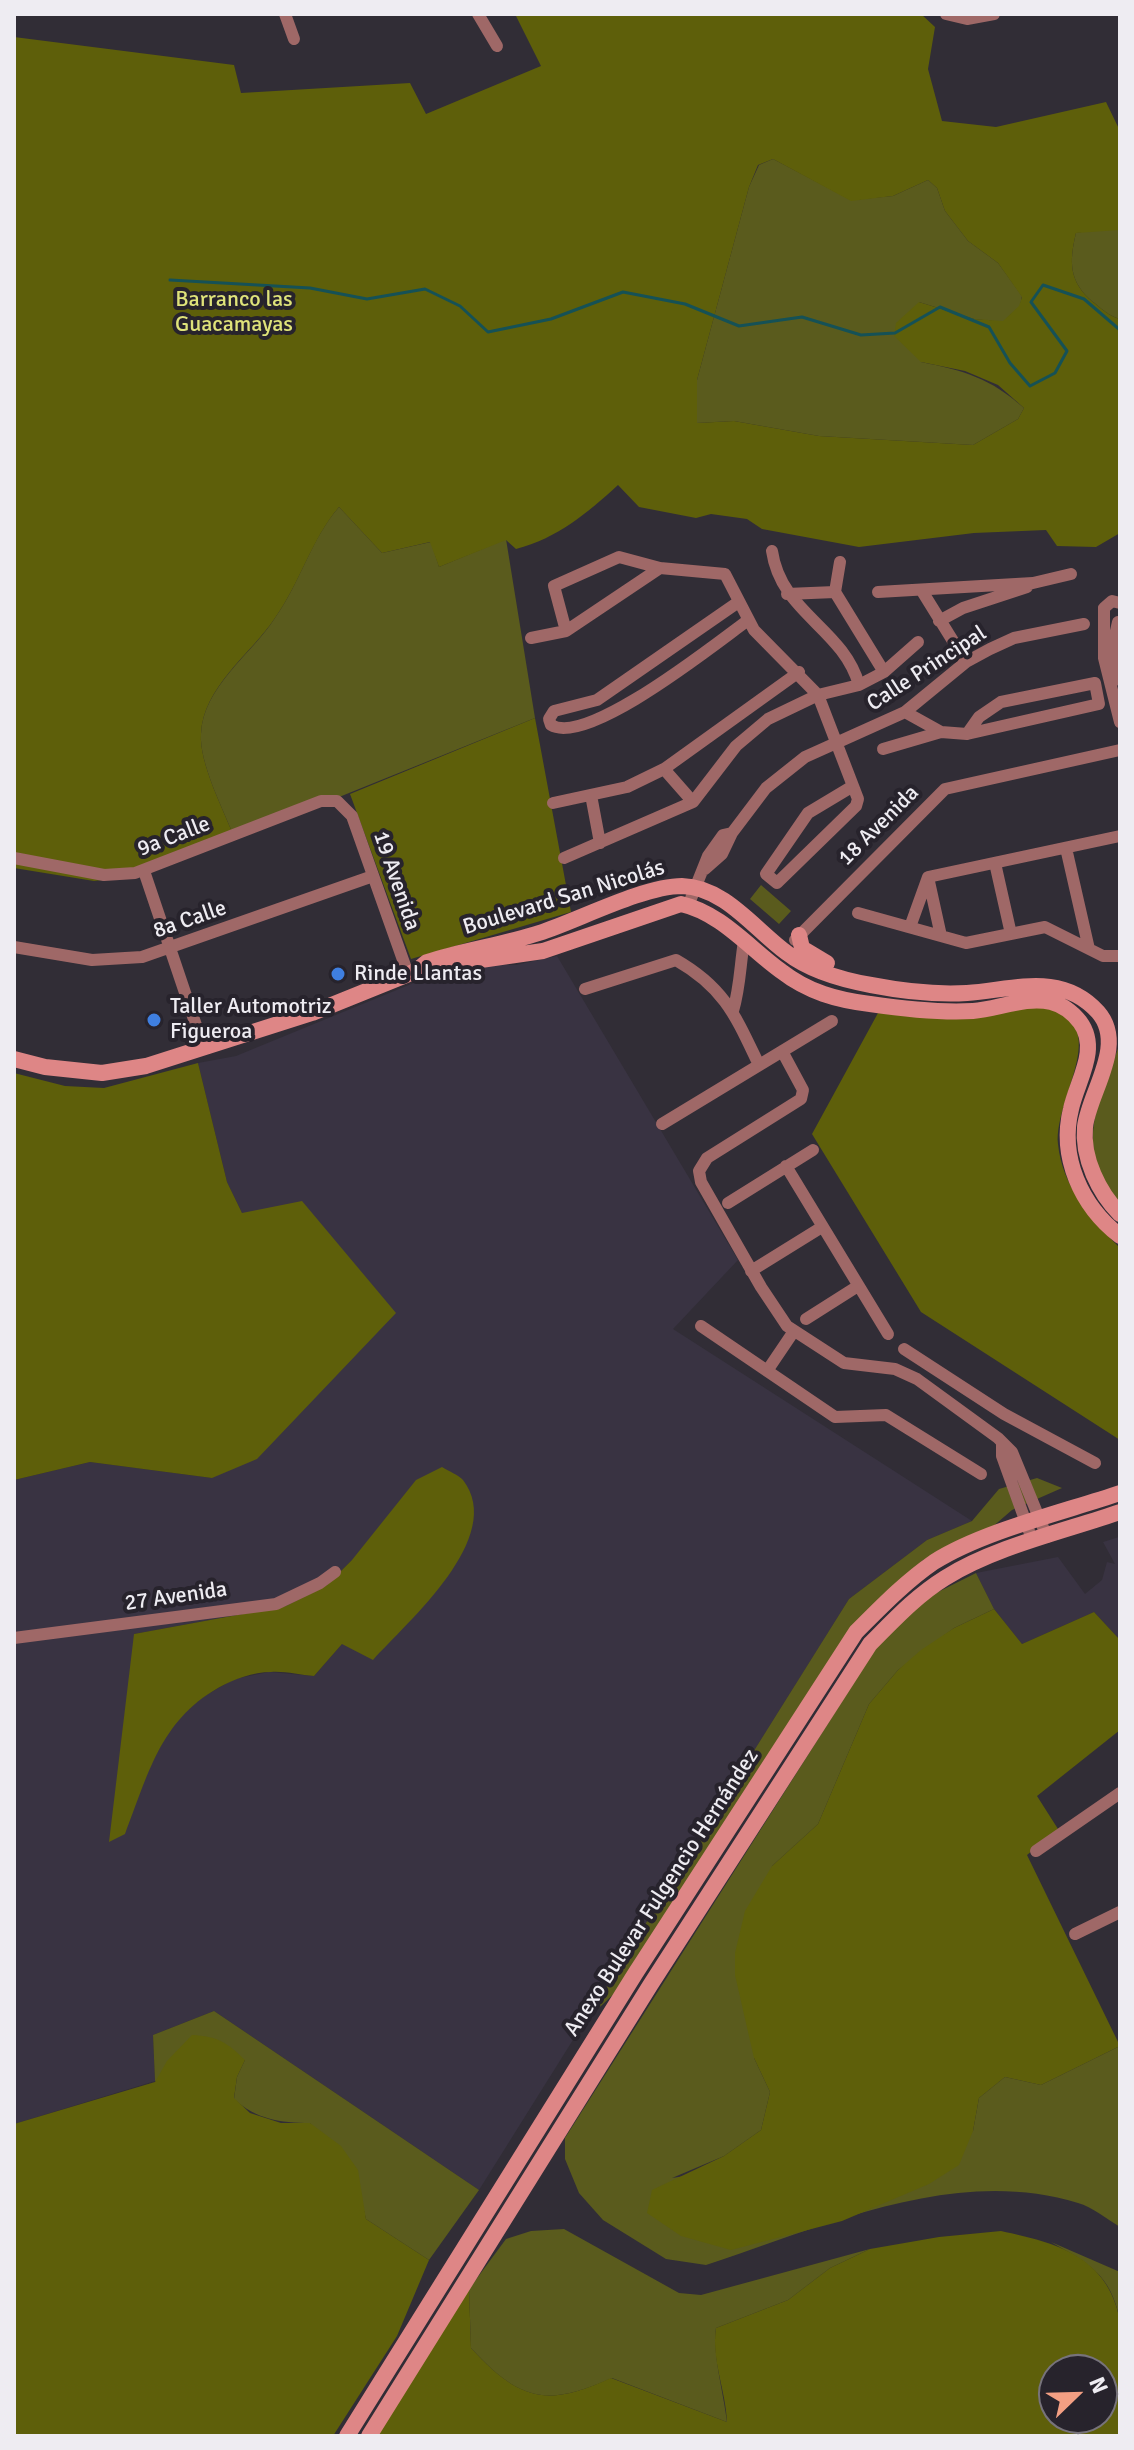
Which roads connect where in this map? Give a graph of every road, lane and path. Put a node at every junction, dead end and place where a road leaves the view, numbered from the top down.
1 (285, 14) edge
2 (478, 14) edge
3 (946, 14) edge
4 (994, 14) edge
5 (294, 39) dead end
6 (497, 46) dead end
7 (772, 551) dead end
8 (840, 562) dead end
9 (660, 568) junction
10 (1071, 574) dead end
11 (1033, 583) junction
12 (922, 591) junction
13 (835, 592) junction
14 (878, 592) dead end
15 (787, 594) junction
16 (737, 603) junction
17 (1120, 603) edge
18 (747, 621) junction
19 (939, 621) junction
20 (1115, 621) edge
21 (1084, 624) dead end
22 (566, 631) junction
23 (531, 638) dead end
24 (918, 642) dead end
25 (663, 657) junction
26 (966, 662) junction
27 (799, 672) junction
28 (884, 672) junction
29 (676, 673) junction
30 (1120, 680) edge
31 (859, 685) junction
32 (818, 695) junction
33 (905, 712) junction
34 (1120, 722) edge
35 (941, 732) junction
36 (967, 734) junction
37 (837, 743) junction
38 (883, 749) dead end
39 (1120, 750) edge
40 (664, 769) junction
41 (853, 786) junction
42 (591, 795) junction
43 (693, 802) junction
44 (553, 803) dead end
45 (343, 804) joint
46 (1120, 836) edge
47 (600, 843) junction
48 (1066, 848) junction
49 (14, 858) edge
50 (564, 858) dead end
51 (995, 863) junction
52 (144, 871) junction
53 (373, 876) junction
54 (928, 877) junction
55 (695, 888) junction
56 (688, 906) junction
57 (858, 913) dead end
58 (910, 927) junction
59 (1011, 934) junction
60 (799, 935) junction
61 (941, 936) junction
62 (747, 944) junction
63 (14, 947) edge
64 (1089, 949) junction
65 (169, 950) junction
66 (787, 954) junction
67 (1120, 956) edge
68 (412, 972) junction
69 (585, 989) dead end
70 (961, 993) junction
71 (730, 1007) junction
72 (832, 1021) dead end
73 (204, 1049) junction
74 (782, 1051) junction
75 (14, 1059) edge
76 (759, 1065) junction
77 (662, 1124) dead end
78 (813, 1150) dead end
79 (786, 1166) junction
80 (728, 1203) dead end
81 (1120, 1214) edge
82 (822, 1227) junction
83 (1120, 1236) edge
84 (751, 1271) junction
85 (858, 1286) junction
86 (806, 1319) dead end
87 (701, 1326) dead end
88 (794, 1331) junction
89 (888, 1334) dead end
90 (904, 1349) dead end
91 (767, 1371) junction
92 (937, 1371) junction
93 (926, 1385) junction
94 (1095, 1463) dead end
95 (981, 1474) dead end
96 (1120, 1493) edge
97 (1120, 1512) edge
98 (1034, 1522) junction
99 (1040, 1540) junction
100 (335, 1572) dead end
101 (14, 1638) edge
102 (1119, 1798) edge
103 (1036, 1851) dead end
104 (1120, 1912) edge
105 (1075, 1934) dead end
106 (347, 2436) edge
107 (369, 2436) edge

1 - 5 street
2 - 6 street
3 - 4 street
7 - 15 street
8 - 13 street
9 - 16 street
9 - 22 street
9 - 22 street
10 - 11 street
11 - 12 street
11 - 19 street
12 - 14 street
12 - 19 street
13 - 15 street
13 - 28 street
15 - 31 street
16 - 18 street
16 - 25 street
17 - 20 street
18 - 27 street
18 - 29 street
19 - 26 street
20 - 30 street
20 - 34 street
21 - 26 street, Calle Principal
22 - 23 street
24 - 28 street
25 - 29 street
25 - 29 street
26 - 33 street, Calle Principal
27 - 32 street
27 - 40 street
28 - 31 street
31 - 32 street
32 - 37 street
32 - 43 street
33 - 35 street
33 - 37 street, Calle Principal
35 - 36 street
35 - 38 street
36 - 36 street
37 - 41 street
37 - 55 street, Calle Principal
39 - 60 street, 18 Avenida
40 - 42 street
40 - 43 street
41 - 41 street
42 - 44 street
42 - 47 street
43 - 47 street
45 - 52 street, 9a Calle
45 - 53 street, 19 Avenida
46 - 48 street
47 - 50 street
48 - 51 street
48 - 64 street
49 - 52 street, 9a Calle
51 - 54 street
51 - 59 street
52 - 65 street
53 - 65 street, 8a Calle
53 - 68 street, 19 Avenida
54 - 58 street
54 - 61 street
55 - 56 street, Calle Principal
55 - 66 main road, Boulevard San Nicolás
55 - 68 main road, Boulevard San Nicolás
56 - 62 main road, Boulevard San Nicolás
56 - 68 main road, Boulevard San Nicolás
57 - 58 street
58 - 61 street
59 - 61 street
59 - 64 street
60 - 66 street, 18 Avenida
60 - 70 main road
62 - 66 main road
62 - 71 street
62 - 83 main road, Boulevard San Nicolás
63 - 65 street, 8a Calle
64 - 67 street
65 - 73 street
66 - 70 main road, Boulevard San Nicolás
68 - 73 main road, Boulevard San Nicolás
69 - 71 street
70 - 81 main road, Boulevard San Nicolás
71 - 76 street
72 - 74 street
73 - 75 main road, Boulevard San Nicolás
74 - 76 street
74 - 84 street
76 - 77 street
78 - 79 street
79 - 80 street
79 - 82 street
82 - 84 street
82 - 85 street
84 - 88 street
85 - 86 street
85 - 89 street
87 - 91 street
88 - 91 street
88 - 93 street
90 - 92 street
91 - 95 street
92 - 93 street
92 - 94 street
93 - 98 street
96 - 98 main road, Anexo Bulevar Fulgencio Hernández
97 - 99 main road, Anexo Bulevar Fulgencio Hernández
98 - 99 street
98 - 106 main road, Anexo Bulevar Fulgencio Hernández
99 - 107 main road, Anexo Bulevar Fulgencio Hernández
100 - 101 street, 27 Avenida
102 - 103 street
104 - 105 street

